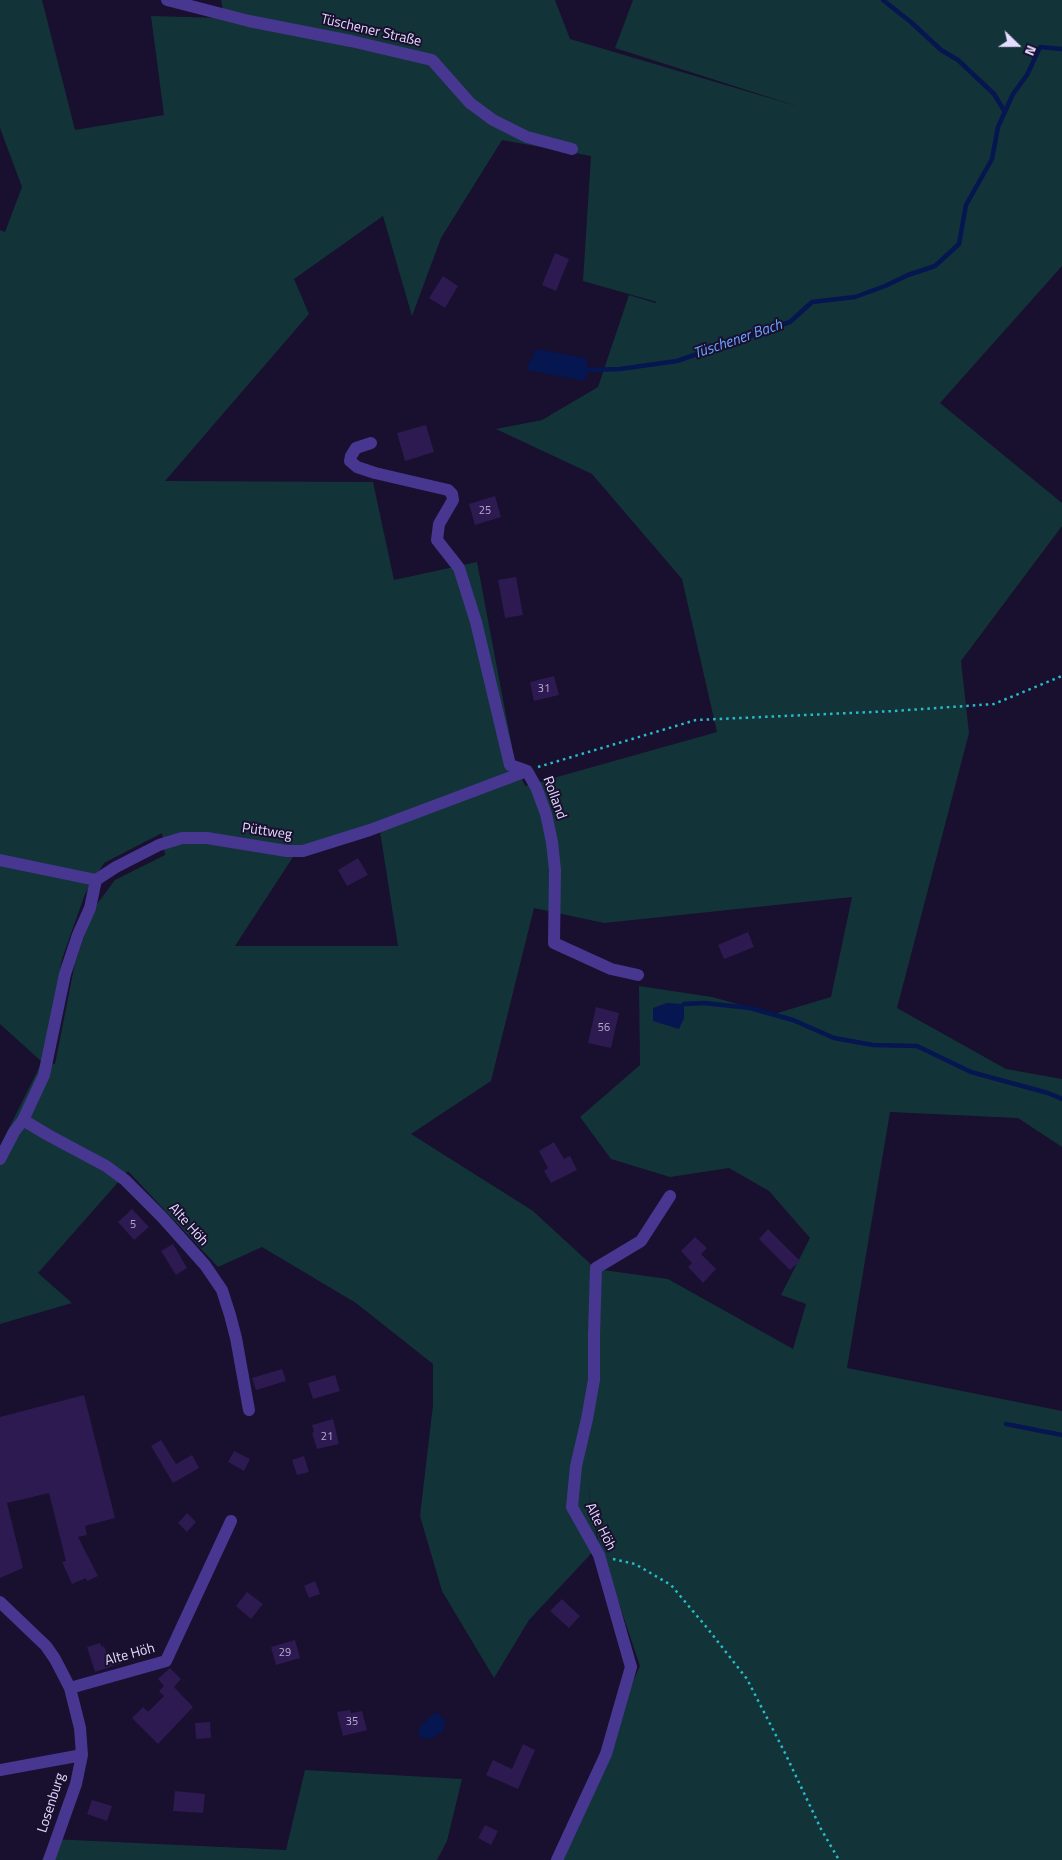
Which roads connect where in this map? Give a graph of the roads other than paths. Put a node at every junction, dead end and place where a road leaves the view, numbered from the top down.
1 (167, 0) edge
2 (572, 148) dead end
3 (371, 444) dead end
4 (527, 771) junction
5 (0, 860) edge
6 (96, 880) junction
7 (638, 975) dead end
8 (23, 1120) junction
9 (0, 1159) edge
10 (670, 1196) dead end
11 (250, 1410) dead end
12 (231, 1521) dead end
13 (0, 1602) edge
14 (70, 1688) junction
15 (82, 1755) junction
16 (0, 1770) edge
17 (48, 1860) edge
18 (557, 1860) edge

1 - 2 lane, Tüschener Straße
3 - 4 lane, Rolland
4 - 6 lane, Püttweg
4 - 7 lane, Rolland
5 - 6 lane
6 - 8 lane
8 - 9 lane
8 - 11 lane, Alte Höh
10 - 18 lane, Alte Höh
12 - 14 lane, Alte Höh
13 - 14 lane
14 - 15 lane
15 - 16 lane
15 - 17 lane, Losenburg

